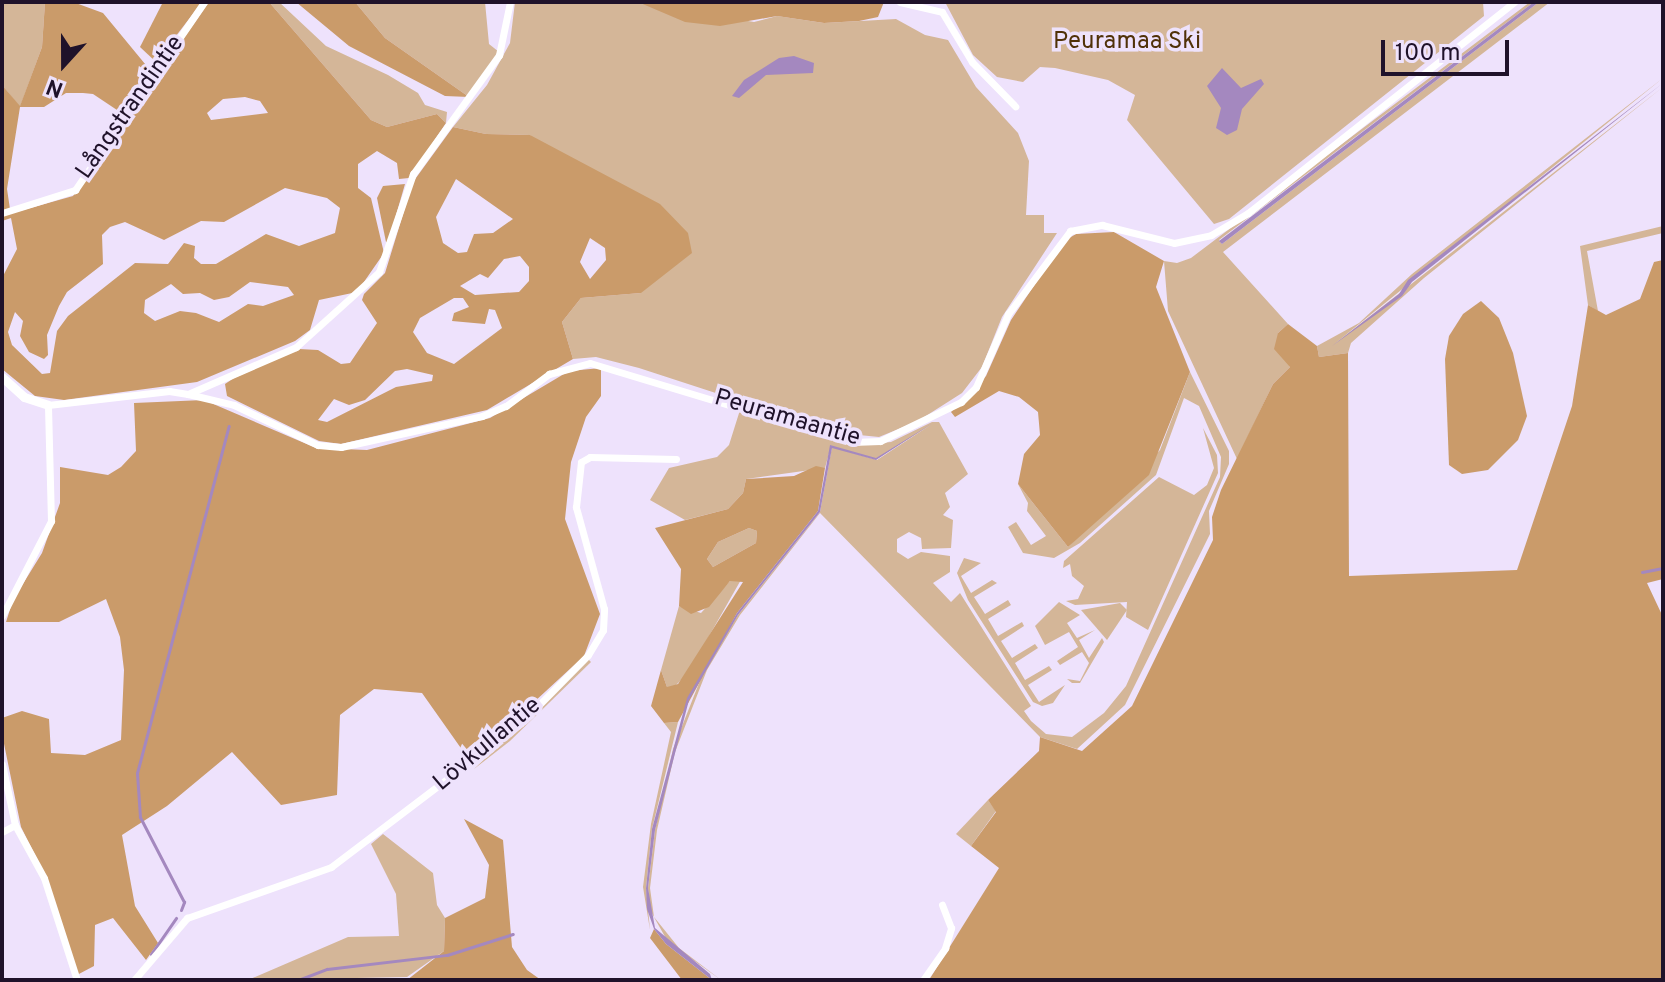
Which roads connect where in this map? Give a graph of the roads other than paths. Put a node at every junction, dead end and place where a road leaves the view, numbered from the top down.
1 (204, 2) edge
2 (510, 2) edge
3 (900, 2) edge
4 (1514, 2) edge
5 (1015, 106) dead end
6 (2, 213) edge
7 (2, 377) edge
8 (217, 380) junction
9 (188, 394) junction
10 (218, 400) junction
11 (48, 405) junction
12 (676, 459) dead end
13 (2, 616) edge
14 (2, 764) edge
15 (15, 825) junction
16 (2, 832) edge
17 (942, 905) dead end
18 (77, 980) edge
19 (134, 980) edge
20 (923, 980) edge

1 - 6 street, Långstrandintie
2 - 8 street
3 - 5 street
4 - 10 street, Peuramaantie
7 - 11 street
8 - 9 street
8 - 10 street
9 - 10 street, Peuramaantie
9 - 11 street, Peuramaantie
11 - 13 street
12 - 19 street, Lövkullantie
14 - 15 street
15 - 16 street
15 - 18 street
17 - 20 street

